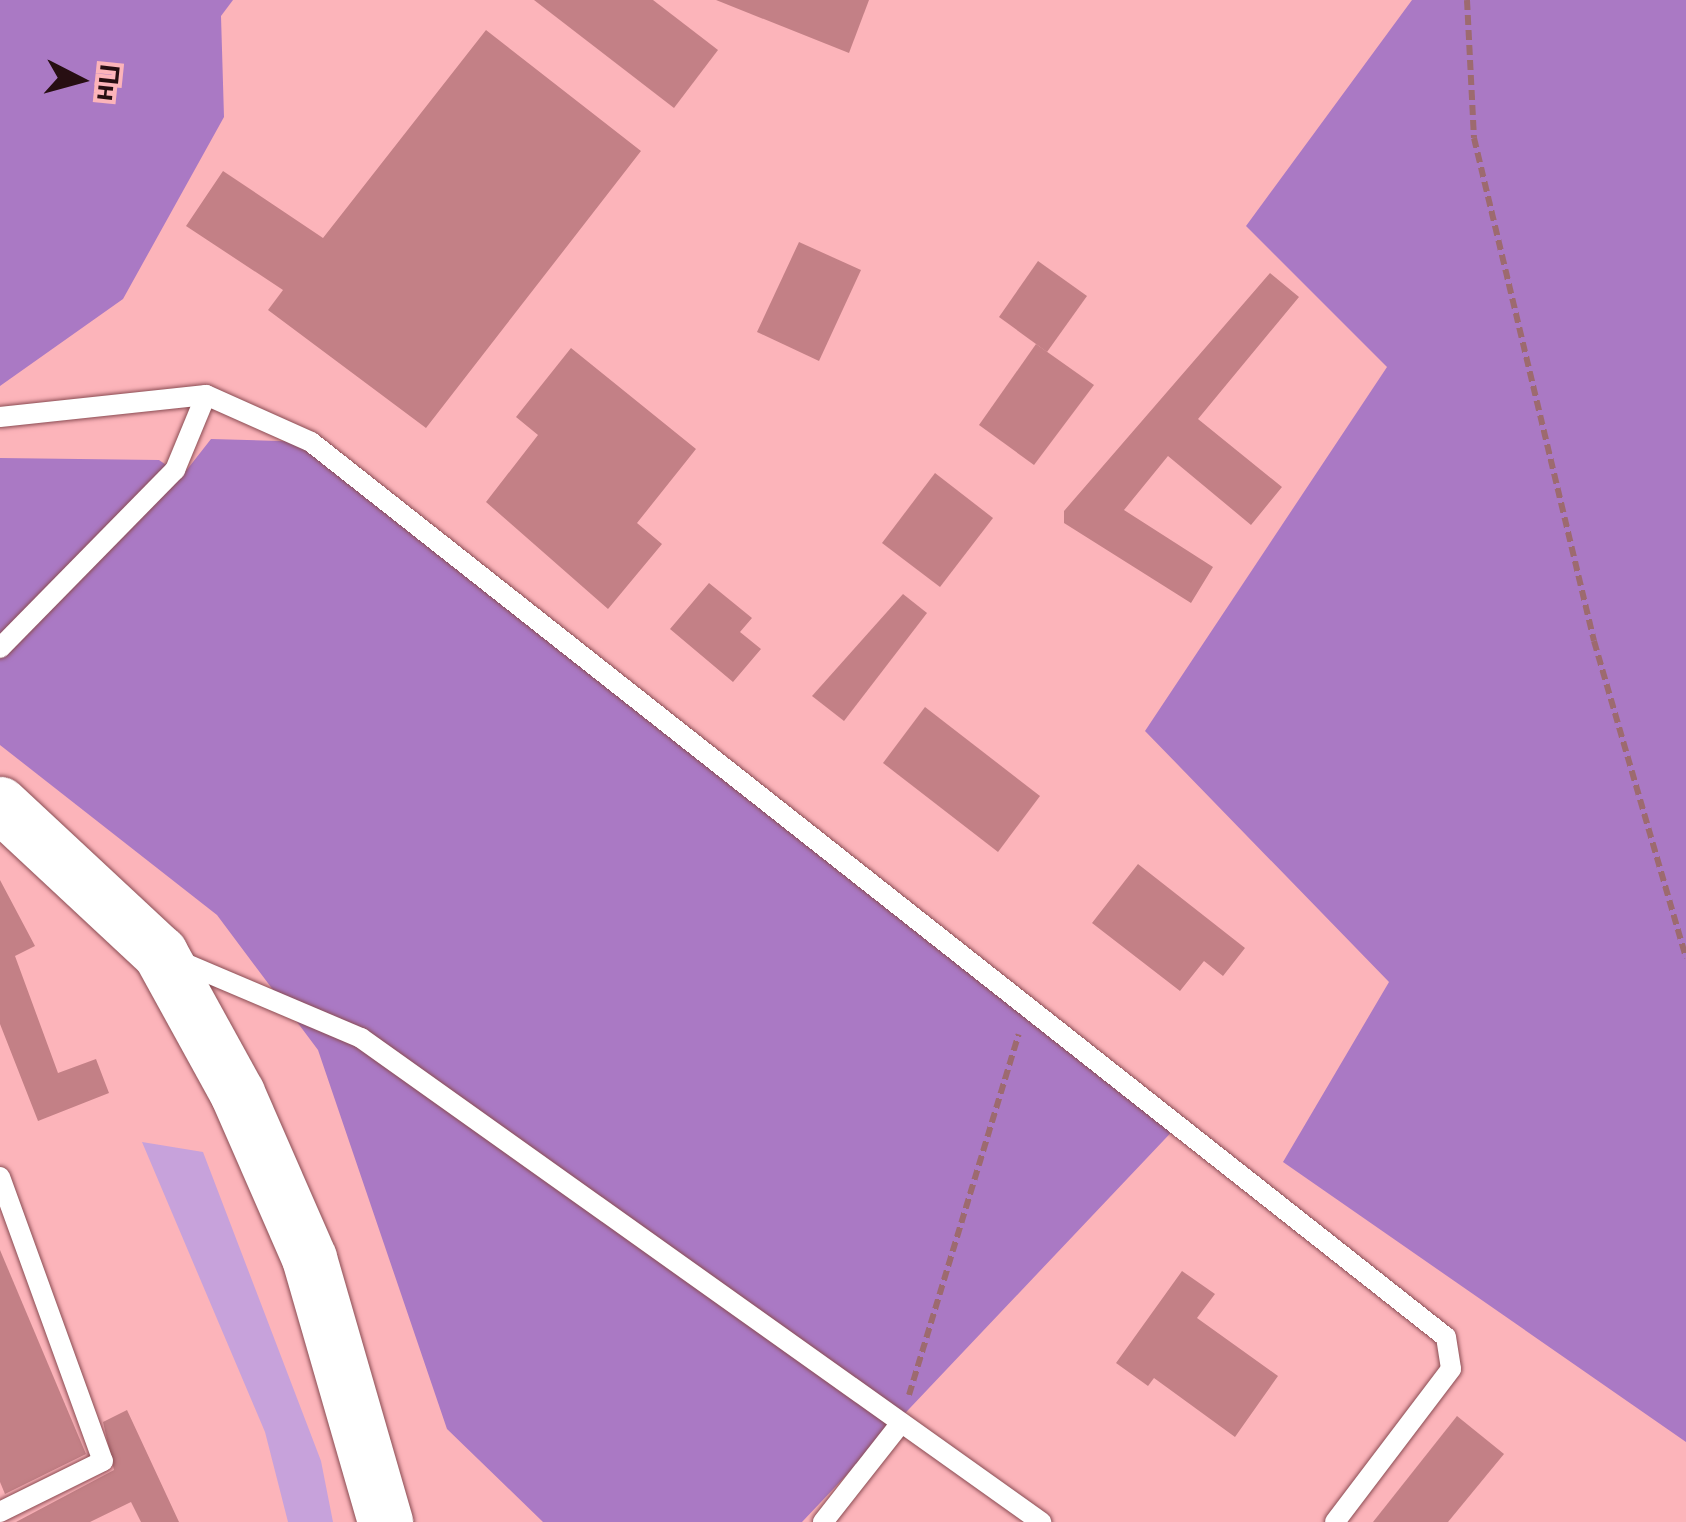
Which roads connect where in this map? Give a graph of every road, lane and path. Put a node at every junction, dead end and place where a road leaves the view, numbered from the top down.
1 (1467, 0) edge
2 (206, 395) junction
3 (0, 417) edge
4 (0, 648) edge
5 (0, 804) edge
6 (160, 953) junction
7 (1686, 958) edge
8 (1029, 1000) junction
9 (0, 1177) edge
10 (901, 1423) junction
11 (0, 1512) edge
12 (384, 1522) edge
13 (823, 1522) edge
14 (1040, 1522) edge
15 (1335, 1522) edge

1 - 7 path
2 - 3 lane
2 - 4 lane
2 - 8 lane
5 - 6 main road
6 - 10 lane
6 - 12 main road
8 - 10 path
8 - 15 lane
9 - 11 lane
10 - 13 lane
10 - 14 lane

